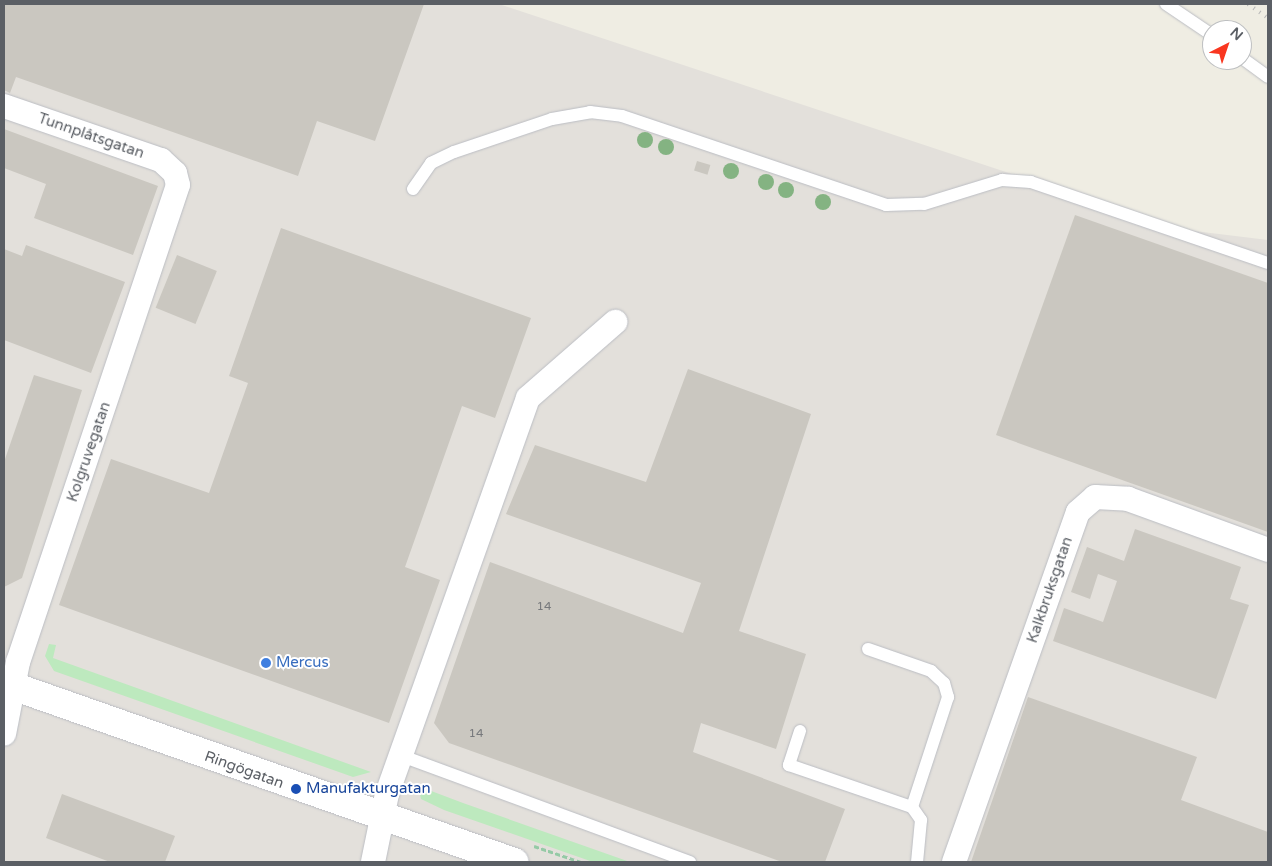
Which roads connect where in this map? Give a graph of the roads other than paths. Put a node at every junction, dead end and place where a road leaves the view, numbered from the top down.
1 (1166, 4) edge
2 (1202, 28) edge
3 (1252, 65) edge
4 (1268, 77) edge
5 (4, 106) edge
6 (175, 173) joint
7 (413, 189) dead end
8 (1268, 263) edge
9 (615, 322) dead end
10 (1268, 550) edge
11 (868, 649) dead end
12 (8, 684) edge
13 (800, 732) dead end
14 (4, 734) edge
15 (402, 756) junction
16 (912, 806) junction
17 (382, 816) junction
18 (372, 862) edge
19 (514, 862) edge
20 (690, 862) edge
21 (917, 862) edge
22 (954, 862) edge

1 - 2 lane
3 - 4 lane
5 - 6 street, Tunnplåtsgatan
6 - 12 street, Kolgruvegatan
7 - 8 lane
9 - 15 street
10 - 22 street, Kalkbruksgatan
11 - 16 lane
12 - 14 street, Kolgruvegatan
12 - 17 street, Ringögatan
13 - 16 lane
15 - 17 street
15 - 20 lane
16 - 21 lane
17 - 18 street
17 - 19 street, Ringögatan

